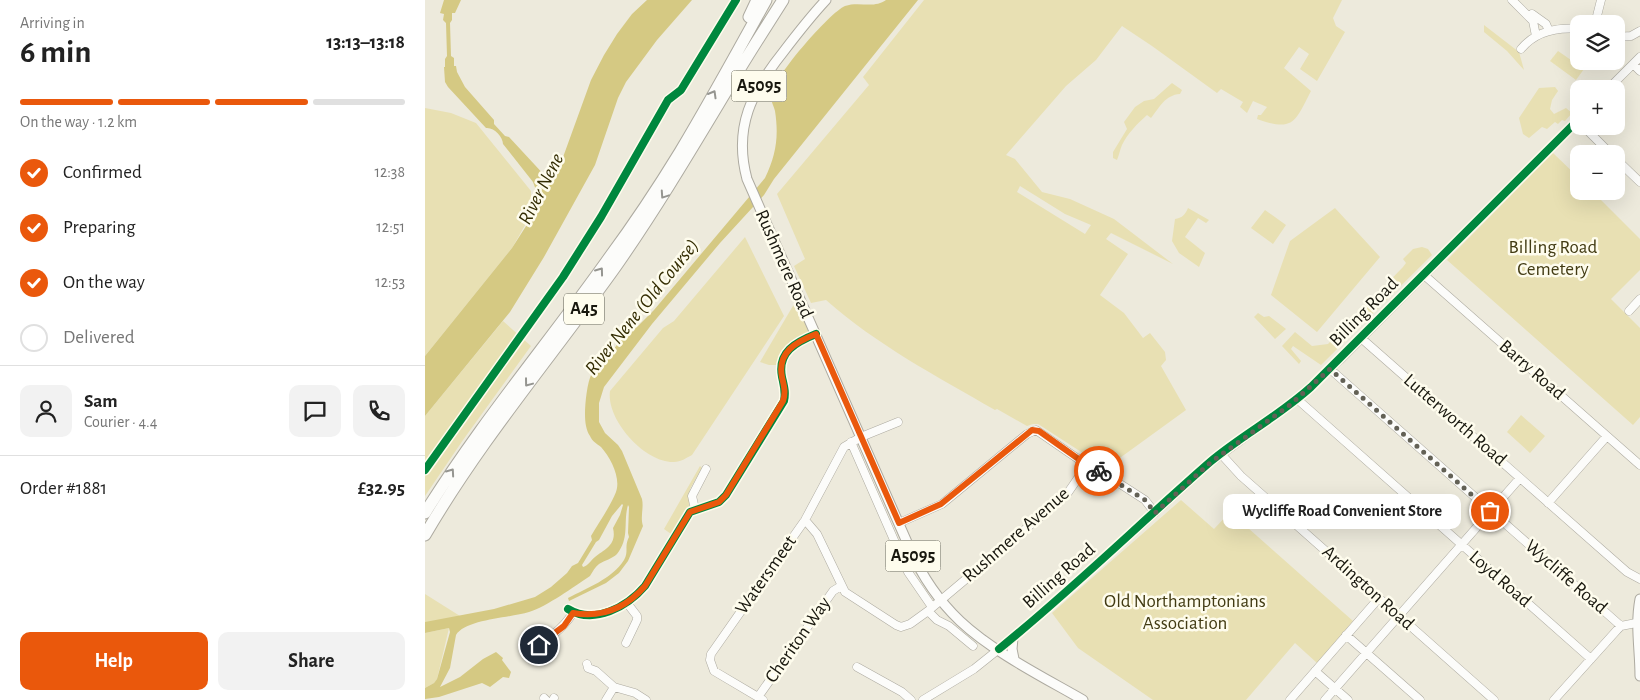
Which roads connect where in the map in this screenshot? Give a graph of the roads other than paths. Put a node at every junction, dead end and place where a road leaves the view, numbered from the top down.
1 (757, 0) edge
2 (766, 0) edge
3 (777, 0) edge
4 (783, 0) edge
5 (825, 0) edge
6 (1512, 0) edge
7 (1601, 0) edge
8 (1532, 14) dead end
9 (1597, 15) edge
10 (1570, 30) edge
11 (1549, 31) junction
12 (1640, 31) edge
13 (1536, 36) junction
14 (1625, 36) edge
15 (1521, 49) dead end
16 (1640, 57) edge
17 (732, 60) junction
18 (1633, 64) junction
19 (1640, 71) edge
20 (734, 78) junction
21 (1617, 80) edge
22 (1570, 131) edge
23 (1592, 135) edge
24 (1602, 145) edge
25 (1625, 168) edge
26 (1640, 182) edge
27 (1424, 275) junction
28 (1640, 299) edge
29 (1629, 310) dead end
30 (816, 334) junction
31 (1361, 338) junction
32 (1330, 369) junction
33 (1297, 400) junction
34 (898, 422) dead end
35 (1607, 436) junction
36 (861, 437) junction
37 (851, 442) junction
38 (1221, 454) junction
39 (1087, 465) junction
40 (1640, 465) edge
41 (706, 469) dead end
42 (1520, 478) junction
43 (1548, 503) junction
44 (695, 509) junction
45 (1490, 511) junction
46 (425, 513) edge
47 (1155, 513) junction
48 (805, 520) junction
49 (899, 523) junction
50 (425, 535) edge
51 (1461, 544) junction
52 (1640, 579) edge
53 (841, 586) junction
54 (1379, 598) junction
55 (1640, 599) edge
56 (941, 600) junction
57 (627, 603) junction
58 (930, 609) junction
59 (1399, 615) junction
60 (1638, 622) edge
61 (1621, 626) junction
62 (1346, 635) junction
63 (625, 638) dead end
64 (1013, 638) junction
65 (973, 646) dead end
66 (529, 648) dead end
67 (999, 649) junction
68 (1640, 651) edge
69 (1366, 653) junction
70 (1014, 659) junction
71 (1591, 659) junction
72 (587, 664) dead end
73 (857, 667) dead end
74 (1315, 671) junction
75 (1640, 676) edge
76 (614, 687) junction
77 (1335, 688) junction
78 (761, 698) edge
79 (606, 700) edge
80 (645, 700) edge
81 (911, 700) edge
82 (923, 700) edge
83 (1083, 700) edge
84 (1290, 700) edge
85 (1325, 700) edge
86 (1348, 700) edge
87 (1420, 700) edge
88 (1494, 700) edge
89 (1554, 700) edge

1 - 17 highway
2 - 17 highway, A45
3 - 20 highway, A45
4 - 20 highway
5 - 30 main road, Rushmere Road / A5095
6 - 13 street
7 - 9 street
8 - 11 street
10 - 11 street
11 - 13 street
12 - 14 street
13 - 15 street
16 - 18 street
46 -> 17 highway, A45
18 - 19 street
18 - 21 street
20 -> 50 highway, A45
22 - 27 street, Billing Road
23 - 24 street
25 - 26 street
27 - 31 street, Billing Road
27 - 35 street, Barry Road
28 - 29 street
30 - 36 main road, Rushmere Road / A5095
30 - 44 street
31 - 32 street, Billing Road
31 - 42 street, Lutterworth Road
32 - 33 street, Billing Road
32 - 45 street, Wycliffe Road
33 - 38 street, Billing Road
33 - 51 street, Loyd Road
34 - 36 street, Watersmeet
35 - 40 street, Barry Road
35 - 43 street
36 - 37 street, Watersmeet
36 - 49 main road, Rushmere Road / A5095
37 - 48 street, Watersmeet
37 - 58 street
38 - 47 street, Billing Road
38 - 54 street, Ardington Road
39 - 47 street
39 - 49 street
39 - 56 street, Rushmere Avenue
41 - 44 street
42 - 43 street, Lutterworth Road
42 - 45 street
43 - 52 street, Lutterworth Road
44 - 57 street
45 - 51 street
45 - 61 street, Wycliffe Road
47 - 64 street, Billing Road
48 - 53 street
48 - 78 street, Watersmeet
49 - 56 main road, Rushmere Road / A5095
51 - 59 street
51 - 71 street, Loyd Road
53 - 58 street, Rushmere Avenue
53 - 78 street, Cheriton Way
54 - 59 street, Ardington Road
54 - 62 street
55 - 60 main road
56 - 58 street, Rushmere Avenue
56 - 67 main road, Rushmere Road / A5095
57 - 63 street
57 - 66 street
58 - 65 street
59 - 69 street
59 - 88 street, Ardington Road
60 - 61 street
60 - 68 main road
61 - 71 street
62 - 69 street
62 - 74 street
64 - 67 street, Billing Road
64 - 70 main road
67 - 70 main road, A5095
67 - 82 street, Billing Road
68 - 75 main road
69 - 77 street
69 - 87 street
70 - 83 main road, A5095
71 - 89 street
72 - 76 street
73 - 81 street
74 - 77 street
74 - 84 street
76 - 79 street
76 - 80 street
77 - 85 street
77 - 86 street

